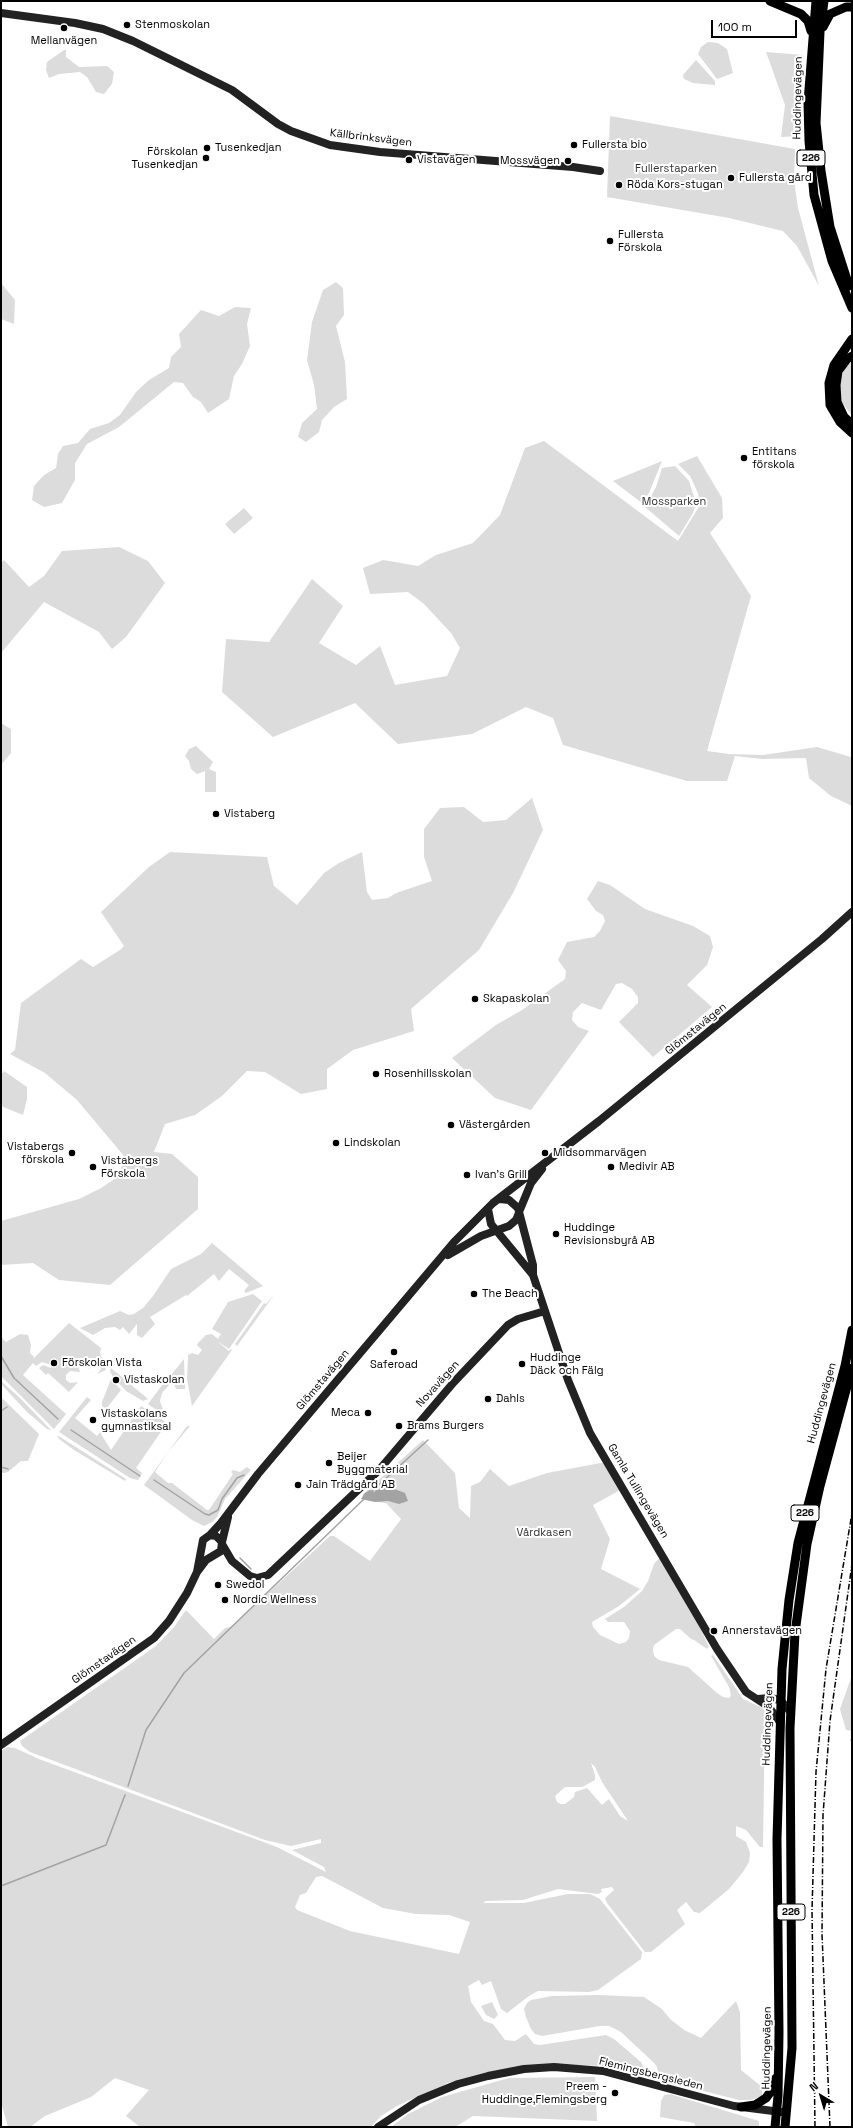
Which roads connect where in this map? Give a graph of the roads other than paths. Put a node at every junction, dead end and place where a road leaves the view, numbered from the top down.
1 (770, 1) edge
2 (816, 1) edge
3 (824, 1) edge
4 (852, 7) edge
5 (1, 13) edge
6 (816, 33) junction
7 (600, 171) dead end
8 (852, 293) edge
9 (852, 308) edge
10 (852, 339) edge
11 (852, 356) edge
12 (852, 424) edge
13 (852, 433) edge
14 (852, 912) edge
15 (551, 1159) junction
16 (500, 1199) junction
17 (488, 1209) junction
18 (519, 1212) junction
19 (496, 1231) junction
20 (435, 1265) junction
21 (533, 1275) junction
22 (545, 1311) junction
23 (852, 1330) edge
24 (852, 1368) edge
25 (230, 1511) junction
26 (210, 1535) junction
27 (222, 1543) junction
28 (201, 1548) junction
29 (213, 1556) junction
30 (232, 1561) junction
31 (196, 1572) junction
32 (758, 1699) junction
33 (780, 1700) junction
34 (790, 1710) junction
35 (779, 1721) junction
36 (1, 1745) edge
37 (778, 2065) junction
38 (742, 2107) junction
39 (776, 2112) junction
40 (787, 2113) junction
41 (378, 2127) edge
42 (775, 2127) edge
43 (785, 2127) edge

1 - 6 main road
2 - 6 main road, Huddingevägen / 226
3 - 6 main road, Huddingevägen / 226
4 - 6 main road
5 - 7 street, Källbrinksvägen
6 - 8 main road, Huddingevägen / 226
6 - 9 main road, Huddingevägen / 226
10 - 13 main road
11 - 12 main road
14 - 15 street, Glömstavägen
15 - 16 street, Glömstavägen
15 - 18 street, Glömstavägen
16 - 17 street, Glömstavägen
16 - 18 street
17 - 19 street
17 - 20 street, Glömstavägen
18 - 19 street, Glömstavägen
18 - 21 street, Gamla Tullingevägen
19 - 20 street, Glömstavägen
19 - 21 street, Gamla Tullingevägen
20 - 25 street, Glömstavägen
21 - 22 street, Gamla Tullingevägen
22 - 30 street, Novavägen
22 - 32 street, Gamla Tullingevägen
23 - 33 main road, Huddingevägen / 226
24 - 34 main road, Huddingevägen / 226
25 - 26 street, Glömstavägen
25 - 27 street, Glömstavägen
26 - 27 street
26 - 28 street, Glömstavägen
27 - 29 street, Glömstavägen
27 - 30 street, Novavägen
28 - 29 street
28 - 31 street, Glömstavägen
29 - 30 street, Novavägen
29 - 31 street, Glömstavägen
31 - 36 street, Glömstavägen
32 - 33 street
32 - 35 street, Gamla Tullingevägen
33 - 34 street
33 - 35 main road, Huddingevägen / 226
34 - 40 main road, Huddingevägen / 226
35 - 37 main road, Huddingevägen / 226
37 - 38 main road
37 - 39 main road, Huddingevägen / 226
38 - 39 street, Flemingsbergsleden
38 - 41 street, Flemingsbergsleden
39 - 40 street, Flemingsbergsleden
39 - 42 main road, Huddingevägen / 226
40 - 43 main road, Huddingevägen / 226

